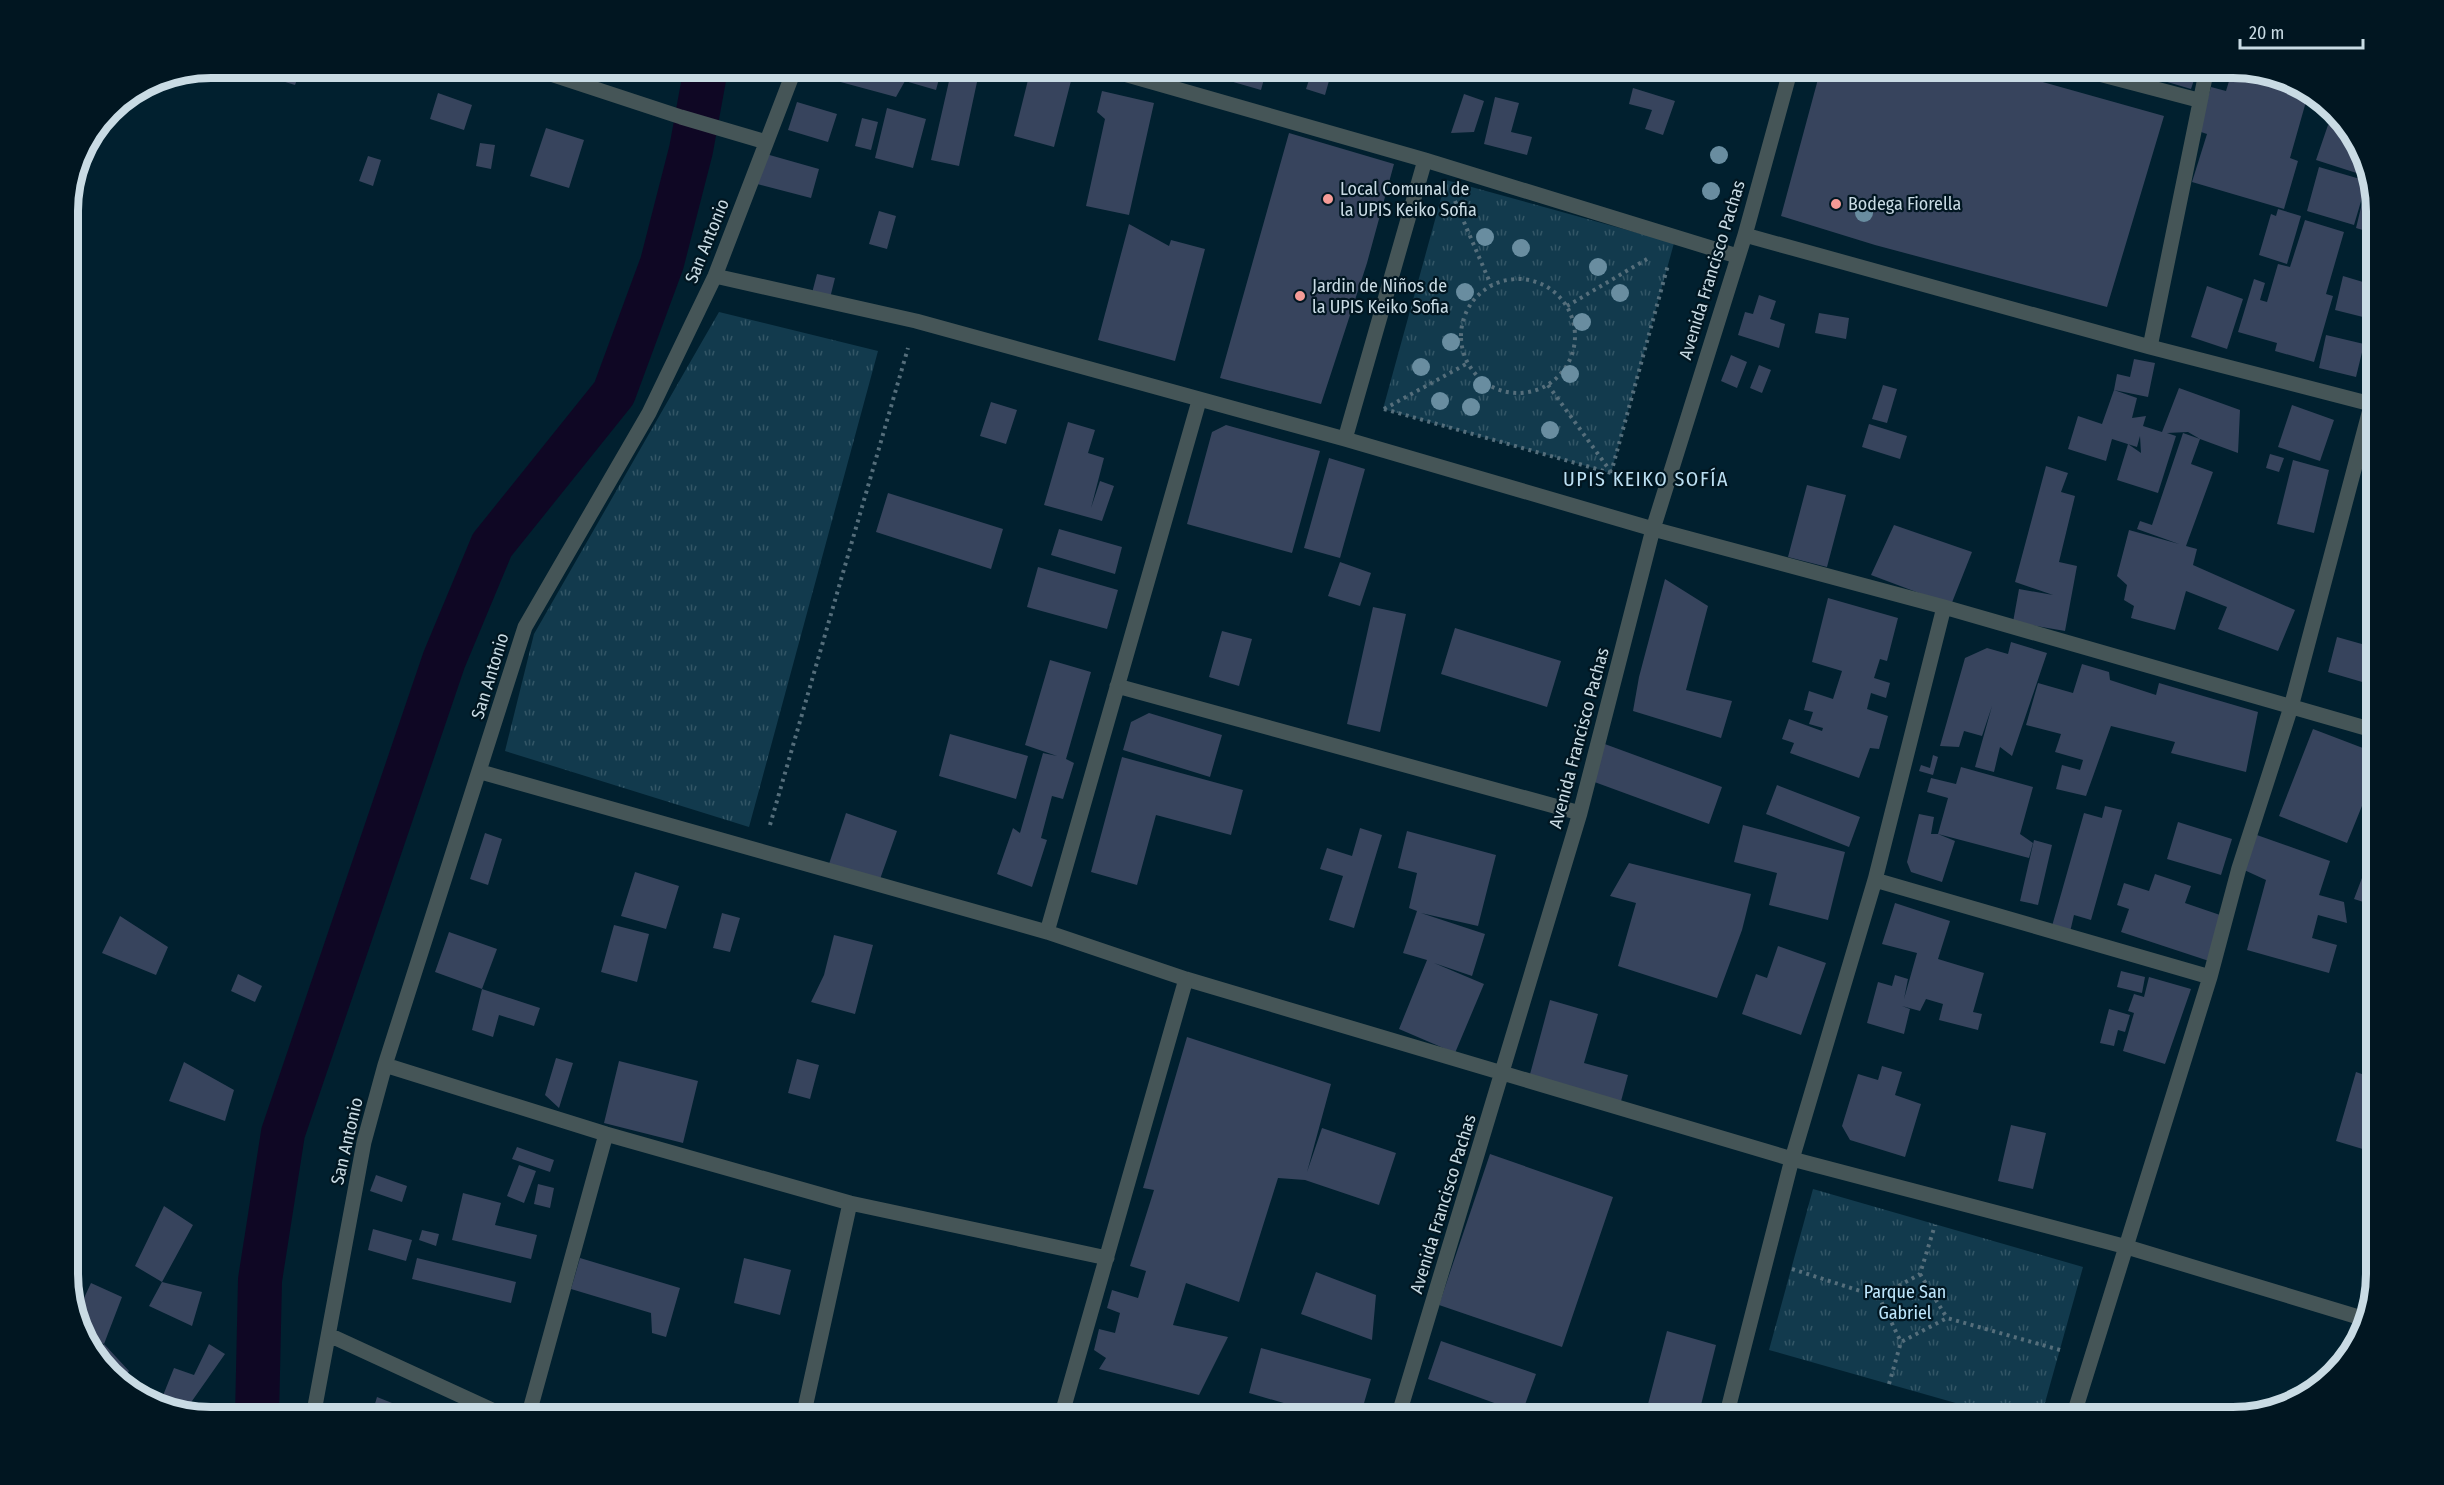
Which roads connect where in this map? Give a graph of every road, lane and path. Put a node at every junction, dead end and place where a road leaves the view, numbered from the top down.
1 (562, 78) edge
2 (791, 78) edge
3 (1153, 78) edge
4 (1788, 78) edge
5 (2114, 78) edge
6 (2204, 78) edge
7 (2198, 100) junction
8 (766, 142) junction
9 (1425, 160) junction
10 (1450, 190) dead end
11 (1745, 235) junction
12 (1654, 255) dead end
13 (1671, 255) dead end
14 (1737, 255) junction
15 (715, 276) junction
16 (1491, 285) junction
17 (1567, 306) junction
18 (916, 321) junction
19 (2150, 347) junction
20 (1468, 363) junction
21 (1548, 385) junction
22 (1199, 401) junction
23 (2366, 403) edge
24 (2366, 423) edge
25 (1345, 439) junction
26 (1611, 473) junction
27 (1653, 529) junction
28 (1944, 607) junction
29 (1117, 686) junction
30 (2291, 707) junction
31 (2366, 728) edge
32 (481, 772) junction
33 (1580, 813) junction
34 (762, 853) junction
35 (1875, 880) junction
36 (1047, 932) junction
37 (2210, 977) junction
38 (1186, 979) junction
39 (385, 1065) junction
40 (1502, 1075) junction
41 (606, 1134) junction
42 (1792, 1159) junction
43 (850, 1203) junction
44 (1935, 1224) dead end
45 (2127, 1247) junction
46 (1107, 1258) junction
47 (1791, 1269) dead end
48 (1920, 1274) junction
49 (1879, 1297) junction
50 (2358, 1317) edge
51 (1947, 1318) junction
52 (329, 1335) junction
53 (1901, 1342) junction
54 (2060, 1350) dead end
55 (1889, 1384) dead end
56 (315, 1407) edge
57 (483, 1407) edge
58 (531, 1407) edge
59 (805, 1407) edge
60 (1064, 1407) edge
61 (1401, 1407) edge
62 (1729, 1407) edge
63 (2076, 1407) edge

1 - 8 street
2 - 8 street, San Antonio
3 - 9 street
4 - 11 street, Avenida Francisco Pachas
5 - 7 street
6 - 7 street
7 - 19 street
8 - 15 street, San Antonio
9 - 14 street
9 - 25 street
10 - 16 path
11 - 14 street, Avenida Francisco Pachas
11 - 19 street
12 - 17 path
13 - 26 path
14 - 27 street, Avenida Francisco Pachas
15 - 18 street
15 - 32 street, San Antonio
16 - 17 path
16 - 20 path
17 - 21 path
18 - 22 street
18 - 34 path
19 - 23 street
20 - 21 path
20 - 26 path
21 - 26 path
22 - 25 street
22 - 29 street
24 - 30 street
25 - 27 street
27 - 28 street
27 - 33 street, Avenida Francisco Pachas
28 - 30 street
28 - 35 street
29 - 33 street
29 - 36 street
30 - 31 street
30 - 37 street
32 - 34 street
32 - 39 street, San Antonio
33 - 40 street, Avenida Francisco Pachas
34 - 36 street
35 - 37 street
35 - 42 street
36 - 38 street
37 - 45 street
38 - 40 street
38 - 46 street
39 - 41 street
39 - 52 street, San Antonio
40 - 42 street
40 - 61 street, Avenida Francisco Pachas
41 - 43 street
41 - 58 street
42 - 45 street
42 - 62 street
43 - 46 street
43 - 59 street
44 - 48 path
45 - 50 street
45 - 63 street
46 - 60 street
47 - 49 path
48 - 49 path
48 - 51 path
49 - 53 path
51 - 53 path
51 - 54 path
52 - 56 street, San Antonio
52 - 57 street
53 - 55 path

